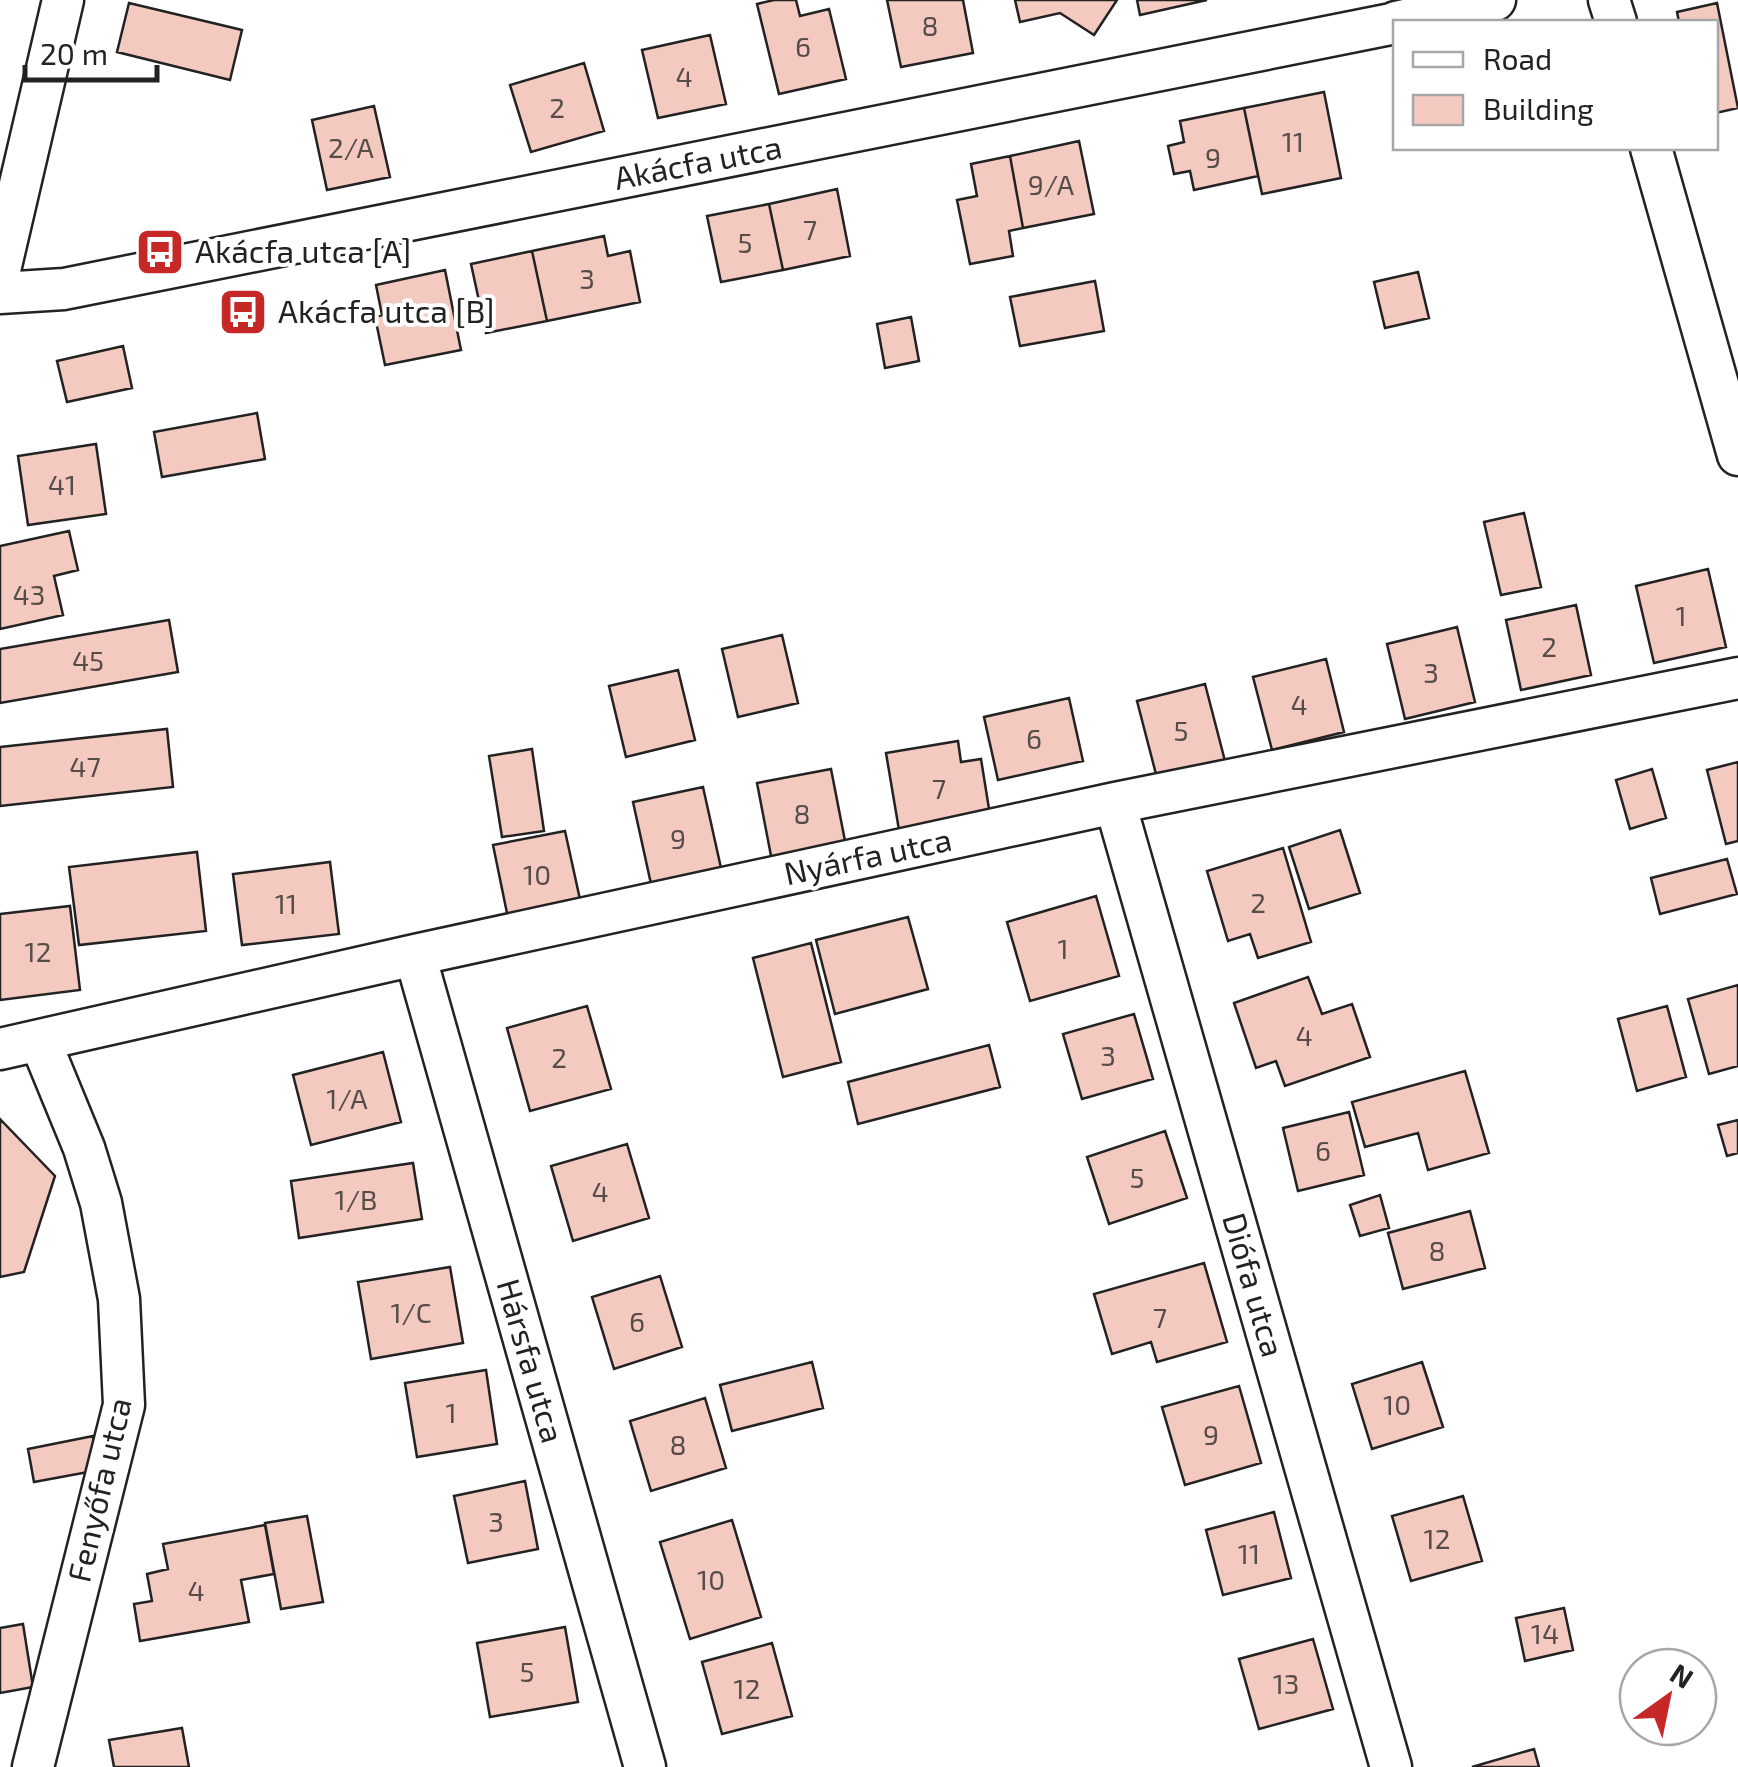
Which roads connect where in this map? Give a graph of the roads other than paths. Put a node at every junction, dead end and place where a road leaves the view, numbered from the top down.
1 (63, 0) edge
2 (1495, 0) edge
3 (1338, 17) edge
4 (1409, 20) edge
5 (1393, 23) edge
6 (1652, 150) edge
7 (0, 270) edge
8 (0, 293) edge
9 (1738, 456) edge
10 (1738, 678) edge
11 (1115, 803) junction
12 (414, 954) junction
13 (40, 1040) junction
14 (0, 1049) edge
15 (34, 1767) edge
16 (645, 1767) edge
17 (1391, 1767) edge

1 - 7 street
2 - 4 street, Akácfa utca
3 - 5 street, Akácfa utca
3 - 8 street, Akácfa utca
6 - 9 street
10 - 11 street, Nyárfa utca
11 - 12 street, Nyárfa utca
11 - 17 street, Diófa utca
12 - 13 street, Nyárfa utca
12 - 16 street, Hársfa utca
13 - 14 street, Nyárfa utca
13 - 15 street, Fenyőfa utca

